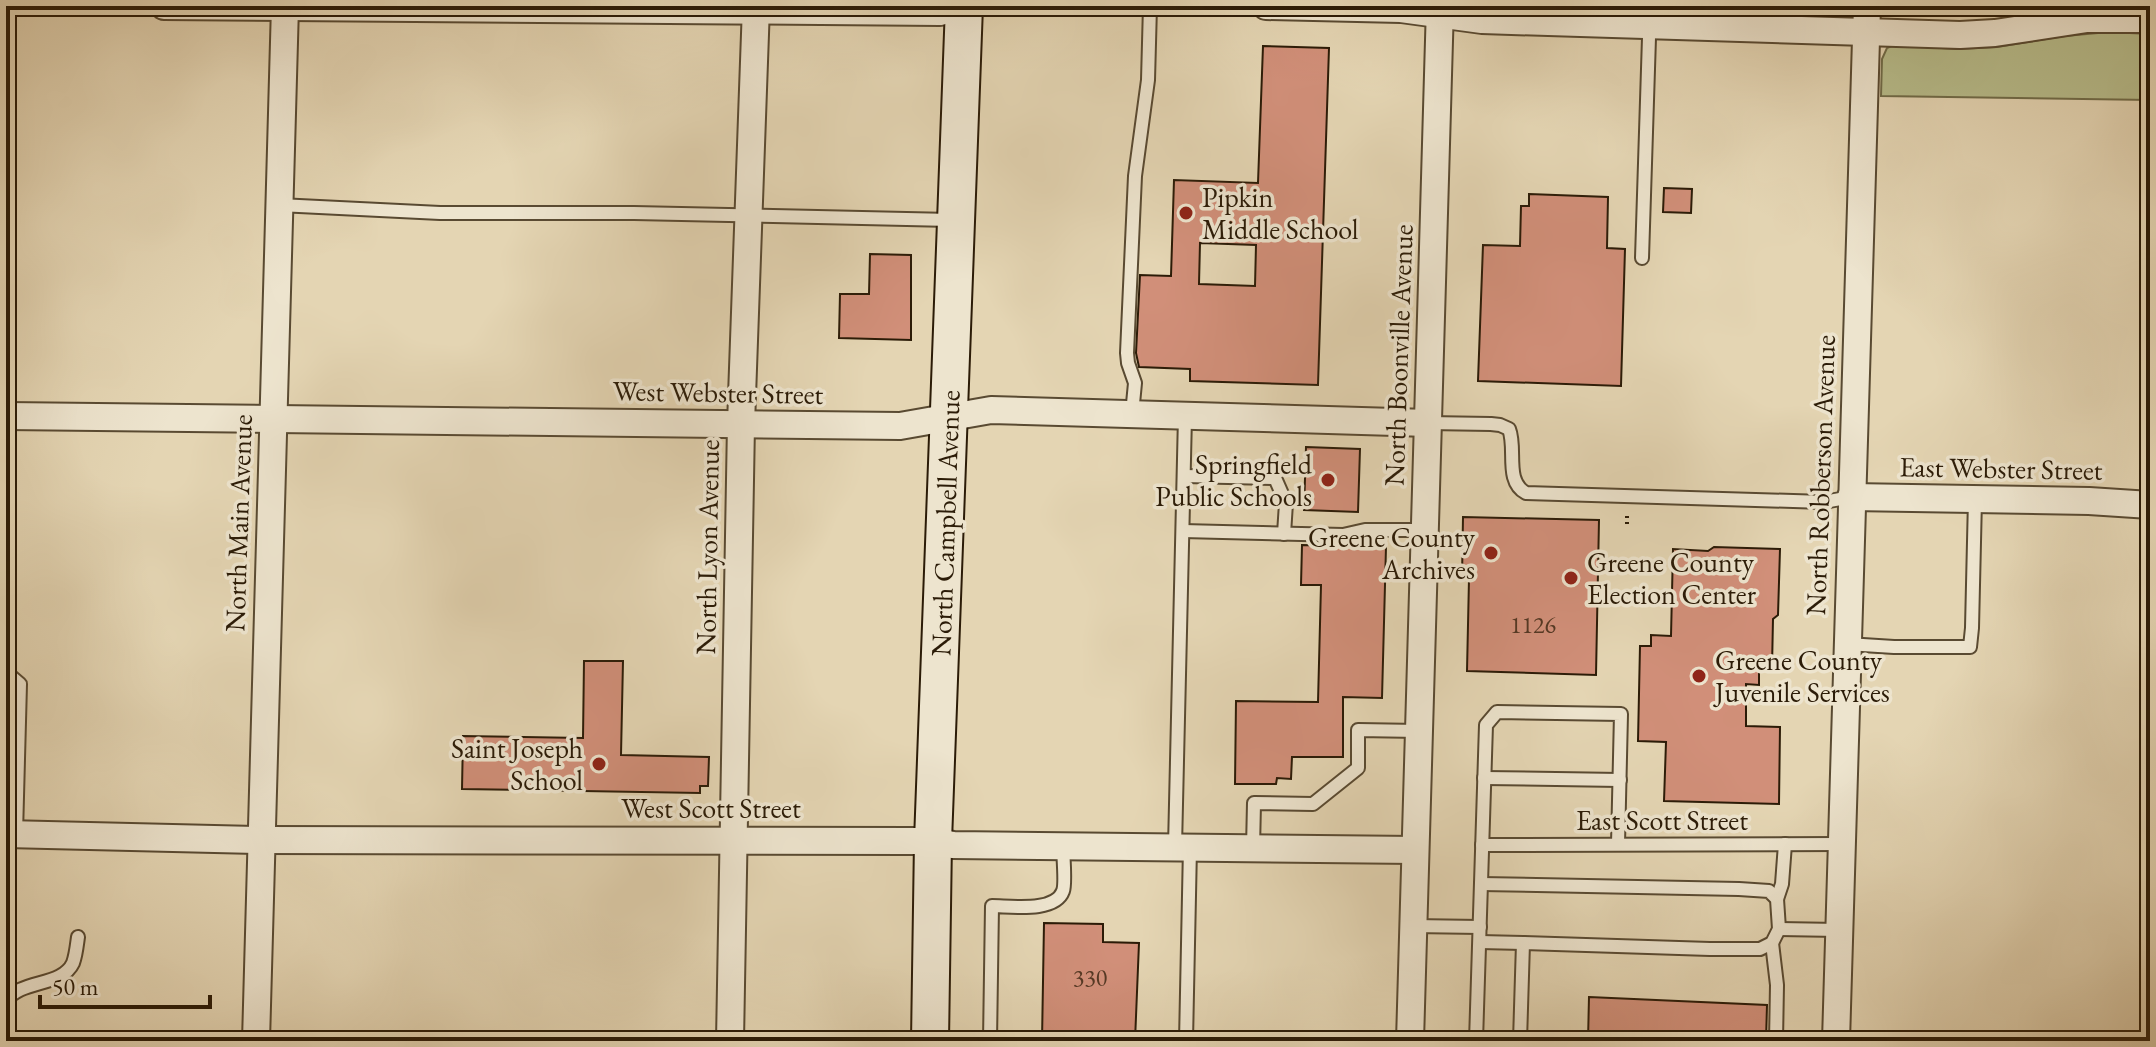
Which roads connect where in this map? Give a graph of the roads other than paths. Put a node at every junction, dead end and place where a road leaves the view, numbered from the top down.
1 (164, 6) edge
2 (962, 6) edge
3 (1150, 6) edge
4 (1266, 6) edge
5 (1867, 6) edge
6 (285, 7) edge
7 (756, 8) edge
8 (1440, 10) edge
9 (1649, 16) edge
10 (2150, 19) edge
11 (1865, 33) junction
12 (279, 205) junction
13 (749, 217) junction
14 (956, 220) junction
15 (1642, 258) dead end
16 (1132, 414) junction
17 (6, 416) edge
18 (1185, 416) junction
19 (949, 417) junction
20 (272, 419) junction
21 (1428, 423) junction
22 (741, 424) junction
23 (1184, 476) junction
24 (1851, 497) junction
25 (1975, 499) junction
26 (2150, 505) edge
27 (1425, 530) junction
28 (1183, 531) junction
29 (1284, 534) junction
30 (1847, 644) junction
31 (6, 672) edge
32 (1419, 731) junction
33 (1484, 778) junction
34 (1620, 780) junction
35 (11, 834) edge
36 (734, 839) junction
37 (261, 840) junction
38 (933, 841) junction
39 (1618, 844) junction
40 (1785, 844) junction
41 (1841, 844) junction
42 (1482, 845) junction
43 (1063, 846) junction
44 (1182, 847) junction
45 (1253, 848) junction
46 (1415, 850) junction
47 (1481, 884) junction
48 (1777, 899) junction
49 (1413, 926) junction
50 (1480, 927) junction
51 (1779, 929) junction
52 (1839, 930) junction
53 (78, 937) dead end
54 (1480, 942) junction
55 (1523, 943) junction
56 (1772, 943) junction
57 (6, 1001) edge
58 (256, 1041) edge
59 (730, 1041) edge
60 (930, 1041) edge
61 (990, 1041) edge
62 (1186, 1041) edge
63 (1410, 1041) edge
64 (1476, 1041) edge
65 (1520, 1041) edge
66 (1776, 1041) edge
67 (1836, 1041) edge

1 - 6 street
2 - 7 street
2 - 14 main road, North Campbell Avenue
3 - 16 lane
4 - 8 street
5 - 11 street, North Robberson Avenue
6 - 7 street
6 - 12 street, North Main Avenue
7 - 13 street, North Lyon Avenue
8 - 9 street
8 - 21 street, North Boonville Avenue
9 - 11 street
9 - 15 lane
10 - 11 street
11 - 24 street, North Robberson Avenue
12 - 13 lane
12 - 20 street, North Main Avenue
13 - 14 lane
13 - 22 street, North Lyon Avenue
14 - 19 main road, North Campbell Avenue
16 - 18 street, West Webster Street
16 - 19 street, West Webster Street
17 - 20 street, West Webster Street
18 - 21 street, West Webster Street
18 - 23 lane
19 - 22 street, West Webster Street
19 - 38 main road, North Campbell Avenue
20 - 22 street, West Webster Street
20 - 37 street, North Main Avenue
21 - 24 lane
21 - 27 street, North Boonville Avenue
22 - 36 street, North Lyon Avenue
23 - 28 lane
23 - 29 lane
24 - 25 street, East Webster Street
24 - 30 street, North Robberson Avenue
25 - 26 street, East Webster Street
25 - 30 lane
27 - 29 lane
27 - 32 street, North Boonville Avenue
28 - 29 lane
28 - 44 lane
30 - 41 street, North Robberson Avenue
31 - 35 lane
32 - 45 lane
32 - 46 street, North Boonville Avenue
33 - 34 lane
33 - 34 lane
33 - 42 lane
34 - 39 lane
35 - 37 street, West Scott Street
36 - 37 street, West Scott Street
36 - 38 street, West Scott Street
36 - 59 street, North Lyon Avenue
37 - 58 street, North Main Avenue
38 - 43 street, West Scott Street
38 - 60 main road, North Campbell Avenue
39 - 40 lane, East Scott Street
39 - 42 lane, East Scott Street
40 - 41 lane, East Scott Street
40 - 48 lane
41 - 52 street, North Robberson Avenue
42 - 47 lane
43 - 44 street, West Scott Street
43 - 61 lane
44 - 45 street, West Scott Street
44 - 62 lane
45 - 46 street, West Scott Street
46 - 49 street, North Boonville Avenue
47 - 48 lane
47 - 50 lane
48 - 51 lane
49 - 50 lane
49 - 63 street, North Boonville Avenue
50 - 54 lane
51 - 52 lane
51 - 56 lane
52 - 67 street, North Robberson Avenue
53 - 57 lane
54 - 55 lane
54 - 64 lane
55 - 56 lane
55 - 65 lane
56 - 66 lane

